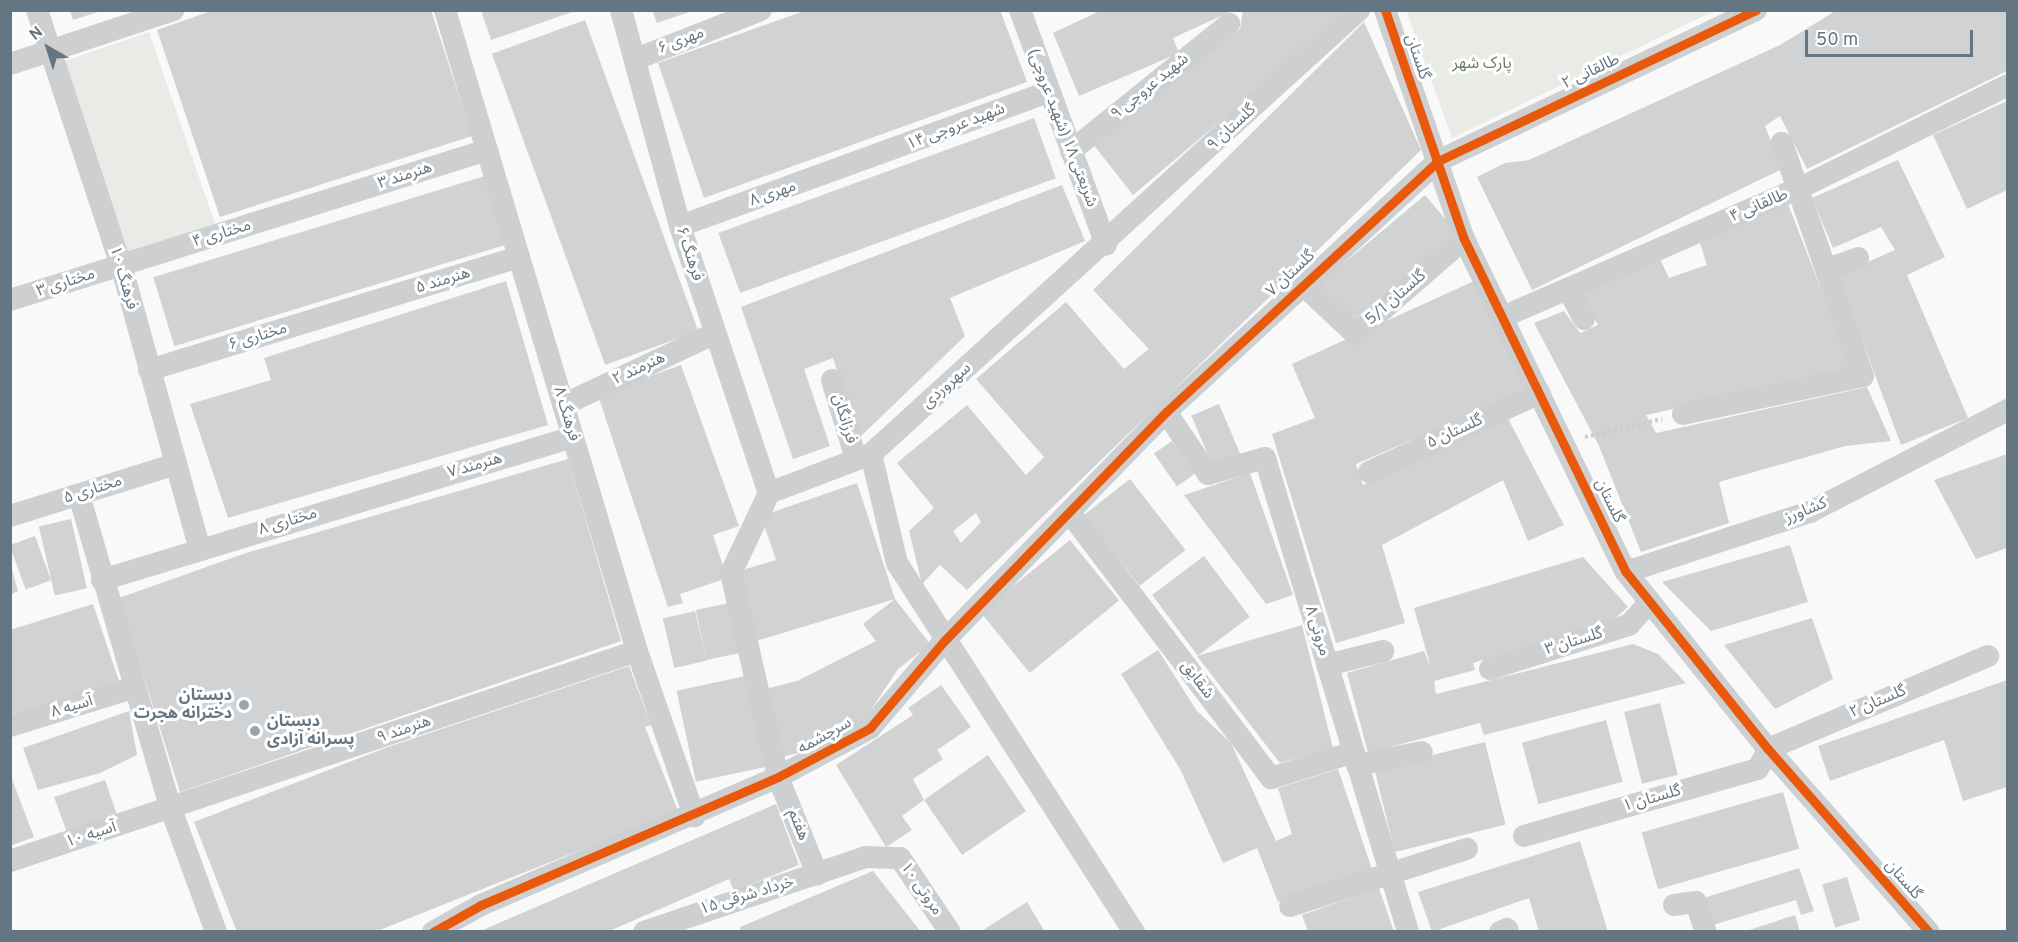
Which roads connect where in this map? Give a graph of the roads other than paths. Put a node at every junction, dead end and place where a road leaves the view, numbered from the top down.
1 (37, 10) edge
2 (173, 10) edge
3 (445, 10) edge
4 (621, 10) edge
5 (761, 10) edge
6 (1359, 10) edge
7 (1385, 10) edge
8 (1756, 10) edge
9 (1026, 13) edge
10 (1228, 24) dead end
11 (48, 52) junction
12 (636, 59) junction
13 (10, 64) edge
14 (2007, 85) edge
15 (1047, 93) junction
16 (1782, 143) dead end
17 (487, 150) junction
18 (1071, 151) junction
19 (865, 161) joint
20 (1438, 161) junction
21 (1800, 188) junction
22 (323, 203) joint
23 (680, 226) junction
24 (1464, 239) junction
25 (1106, 245) junction
26 (519, 257) junction
27 (1858, 258) dead end
28 (121, 265) junction
29 (1828, 269) junction
30 (1302, 284) junction
31 (1568, 289) junction
32 (10, 300) edge
33 (367, 305) joint
34 (1505, 316) junction
35 (1584, 319) dead end
36 (715, 333) junction
37 (148, 370) junction
38 (832, 380) dead end
39 (1540, 393) junction
40 (563, 405) junction
41 (2007, 410) edge
42 (1166, 412) junction
43 (1683, 414) road end
44 (573, 437) junction
45 (863, 457) junction
46 (176, 464) junction
47 (1369, 472) dead end
48 (769, 493) junction
49 (79, 495) junction
50 (376, 495) joint
51 (1070, 513) junction
52 (10, 516) edge
53 (200, 549) junction
54 (1626, 572) junction
55 (102, 580) junction
56 (1650, 602) junction
57 (945, 640) junction
58 (637, 651) junction
59 (1383, 651) dead end
60 (1988, 656) dead end
61 (1327, 665) junction
62 (1490, 669) dead end
63 (133, 688) junction
64 (10, 726) edge
65 (1768, 749) junction
66 (1422, 752) dead end
67 (1356, 759) junction
68 (778, 777) junction
69 (171, 809) junction
70 (694, 816) junction
71 (1524, 836) dead end
72 (1467, 849) dead end
73 (10, 861) edge
74 (817, 874) junction
75 (1390, 874) junction
76 (1674, 905) dead end
77 (1290, 906) dead end
78 (216, 932) edge
79 (433, 932) edge
80 (644, 932) edge
81 (950, 932) edge
82 (1134, 932) edge
83 (1408, 932) edge
84 (1706, 932) edge
85 (1929, 932) edge

1 - 11 street, فرهنگ ۱۰
2 - 11 street
3 - 17 street, فرهنگ ۸
4 - 12 street, فرهنگ ۶
5 - 12 street, مهری ۶
6 - 25 street, گلستان ۹
7 - 20 street, گلستان
8 - 20 street, طالقانی ۲
9 - 15 street, شریعتی ۱۸ (شهید عروجی)
10 - 18 street, شهید عروجی ۹
11 - 13 street
11 - 28 street, فرهنگ ۱۰
12 - 23 street, فرهنگ ۶
14 - 21 street, طالقانی ۴
15 - 18 street, شریعتی ۱۸ (شهید عروجی)
15 - 19 street, شهید عروجی ۱۴
16 - 21 street
17 - 22 street, هنرمند ۳
17 - 26 street, فرهنگ ۸
18 - 25 street, شریعتی ۱۸ (شهید عروجی)
19 - 23 street, مهری ۸
20 - 24 street, گلستان
20 - 30 street, گلستان ۷
21 - 29 street
21 - 31 street, طالقانی ۴
22 - 28 street, مختاری ۴
23 - 36 street, فرهنگ ۶
24 - 30 street, گلستان 5/1
24 - 34 street, گلستان
25 - 45 street, سهروردی
26 - 33 street, هنرمند ۵
26 - 40 street, فرهنگ ۸
27 - 29 street
28 - 32 street, مختاری ۳
28 - 37 street, فرهنگ ۱۰
29 - 43 street
30 - 42 street, گلستان ۷
31 - 34 street, طالقانی ۴
31 - 35 street
33 - 37 street, مختاری ۶
34 - 39 street, گلستان
36 - 40 street, هنرمند ۲
36 - 48 street, فرهنگ ۶
37 - 46 street, فرهنگ ۱۰
38 - 45 street, فرزانگان
39 - 47 street, گلستان ۵
39 - 54 street, گلستان
40 - 44 street, فرهنگ ۸
41 - 54 street, کشاورز
42 - 51 street, سرچشمه
42 - 61 street, مروتی ۸
44 - 50 street, هنرمند ۷
44 - 58 street, فرهنگ ۸
45 - 48 street, سهروردی
45 - 57 street, فرزانگان
46 - 49 street, مختاری ۵
46 - 53 street, فرهنگ ۱۰
48 - 68 street, هفتم
49 - 52 street, مختاری ۵
49 - 55 street
50 - 53 street, مختاری ۸
51 - 57 street, سرچشمه
51 - 67 street, شقایق
53 - 55 street, مختاری ۸
54 - 56 street, گلستان
55 - 63 street
56 - 62 street, گلستان ۳
56 - 65 street, گلستان
57 - 68 street, سرچشمه
57 - 82 street, فرزانگان
58 - 69 street, هنرمند ۹
58 - 70 street, فرهنگ ۸
59 - 61 street
60 - 65 street, گلستان ۲
61 - 67 street, مروتی ۸
63 - 64 street, آسیه ۸
63 - 69 street
65 - 71 street, گلستان ۱
65 - 85 street, گلستان
66 - 67 street
67 - 75 street, مروتی ۸
68 - 70 street, سرچشمه
68 - 74 street, هفتم
69 - 73 street, آسیه ۱۰
69 - 78 street
70 - 79 street, سرچشمه
72 - 75 street
74 - 80 street, ۱۵ خرداد شرقی
74 - 81 street, مروتی ۱۰
75 - 77 street
75 - 83 street, مروتی ۸
76 - 84 street

